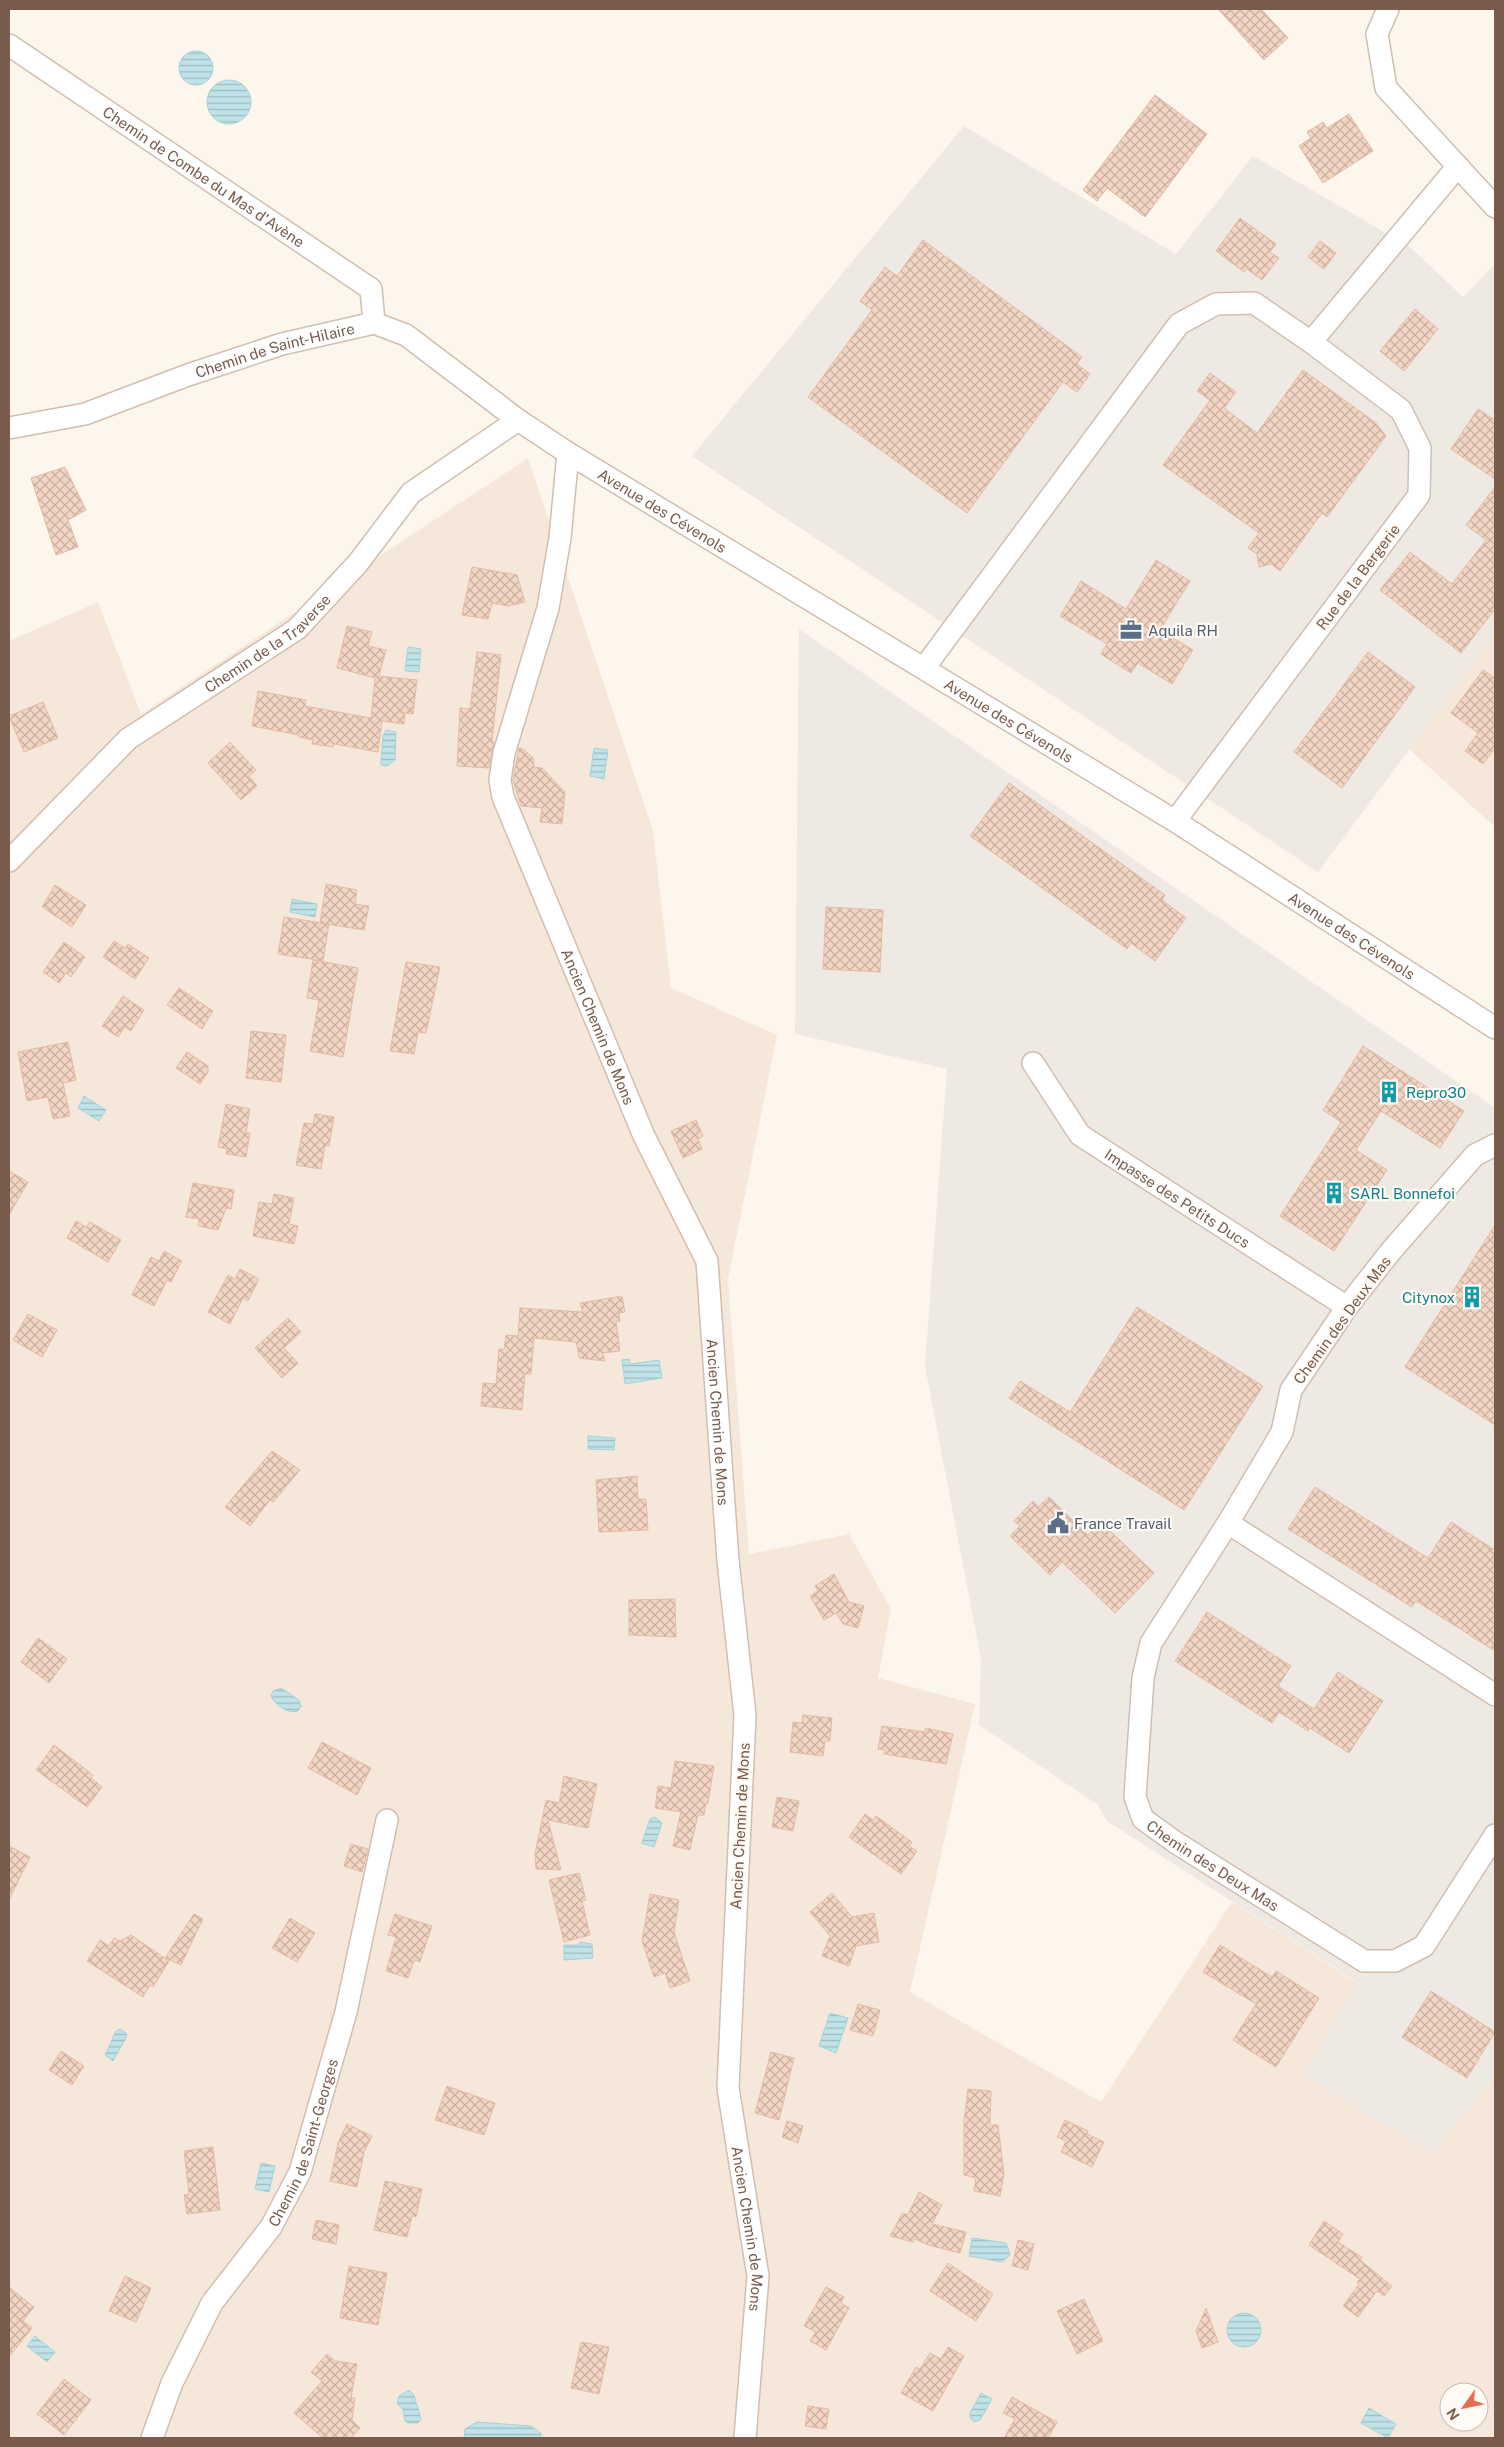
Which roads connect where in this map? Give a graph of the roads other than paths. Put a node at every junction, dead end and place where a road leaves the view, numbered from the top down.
1 (1388, 9) edge
2 (9, 45) edge
3 (1458, 166) junction
4 (1495, 207) edge
5 (374, 323) junction
6 (1311, 342) junction
7 (518, 420) junction
8 (9, 428) edge
9 (568, 453) junction
10 (924, 668) junction
11 (1175, 821) junction
12 (9, 861) edge
13 (1495, 1028) edge
14 (1033, 1063) dead end
15 (1495, 1145) edge
16 (1347, 1307) junction
17 (1228, 1523) junction
18 (1495, 1695) edge
19 (387, 1820) dead end
20 (1495, 1835) edge
21 (152, 2438) edge
22 (745, 2438) edge

1 - 3 street
2 - 5 street, Chemin de Combe du Mas d'Avène
3 - 4 street
3 - 6 street
5 - 7 street, Chemin de Saint-Hilaire
5 - 8 street, Chemin de Saint-Hilaire
6 - 10 street, Rue de la Bergerie
6 - 11 street, Rue de la Bergerie
7 - 9 street, Avenue des Cévenols
7 - 12 street, Chemin de la Traverse
9 - 10 street, Avenue des Cévenols
9 - 22 street, Ancien Chemin de Mons
10 - 11 street, Avenue des Cévenols
11 - 13 street, Avenue des Cévenols
14 - 16 street, Impasse des Petits Ducs
15 - 16 street, Chemin des Deux Mas
16 - 17 street, Chemin des Deux Mas
17 - 18 street
17 - 20 street, Chemin des Deux Mas
19 - 21 street, Chemin de Saint-Georges

